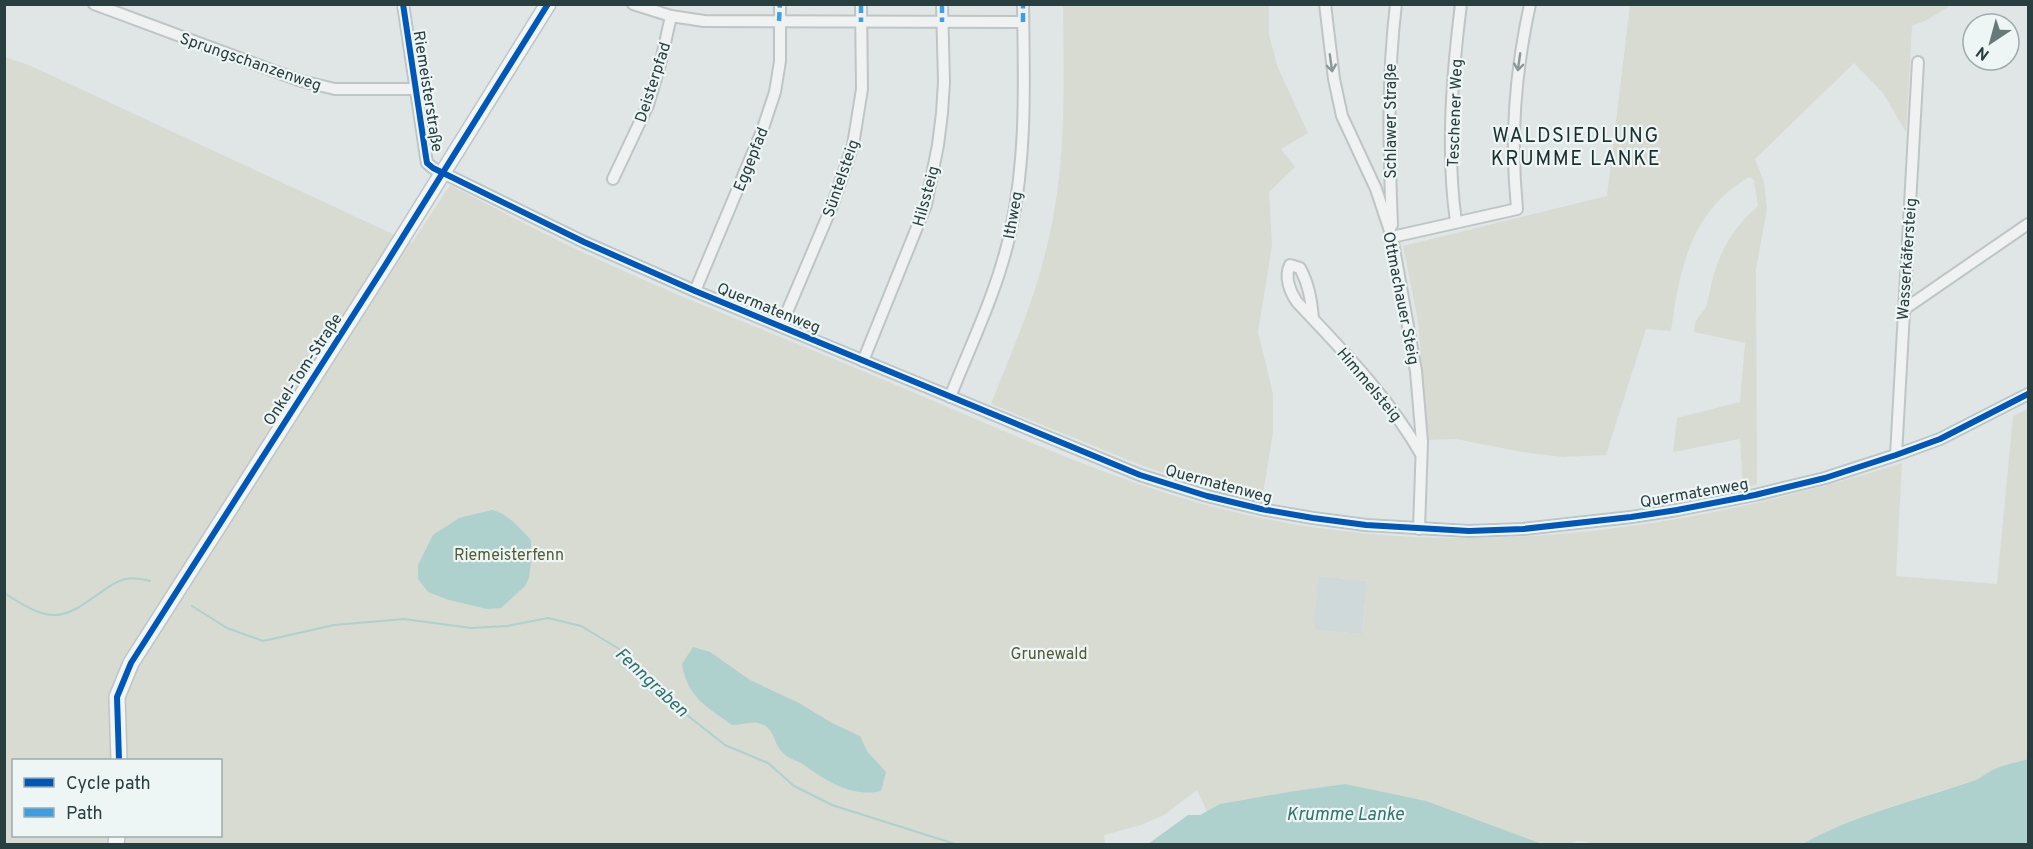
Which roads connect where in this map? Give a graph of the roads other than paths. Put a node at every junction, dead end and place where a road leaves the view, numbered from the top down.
1 (94, 4) edge
2 (403, 4) edge
3 (548, 4) edge
4 (633, 4) edge
5 (780, 4) edge
6 (861, 4) edge
7 (942, 4) edge
8 (1023, 4) edge
9 (1325, 4) edge
10 (1396, 4) edge
11 (1461, 4) edge
12 (1530, 4) edge
13 (671, 16) junction
14 (779, 21) junction
15 (861, 22) junction
16 (942, 22) junction
17 (1023, 22) junction
18 (1918, 62) dead end
19 (414, 89) junction
20 (443, 172) junction
21 (613, 179) dead end
22 (1456, 222) junction
23 (2028, 224) edge
24 (1392, 237) junction
25 (695, 291) junction
26 (1903, 310) junction
27 (1313, 318) dead end
28 (781, 327) junction
29 (863, 361) junction
30 (2028, 394) edge
31 (950, 397) junction
32 (1421, 454) junction
33 (1896, 455) junction
34 (1419, 530) junction
35 (118, 759) edge

1 - 19 street, Sprungschanzenweg
2 - 19 street, Riemeisterstraße
3 - 20 main road, Onkel-Tom-Straße
4 - 13 street
5 - 14 street, Eggepfad
6 - 15 street, Süntelsteig
7 - 16 street, Hilssteig
8 - 17 street, Ithweg
9 -> 24 street, Ottmachauer Steig
10 - 24 street, Schlawer Straße
11 - 22 street, Teschener Weg
12 -> 22 street
13 - 14 street
13 - 21 street, Deisterpfad
14 - 15 street
14 - 25 street, Eggepfad
15 - 16 street
15 - 28 street, Süntelsteig
16 - 17 street
16 - 29 street, Hilssteig
17 - 31 street, Ithweg
18 - 26 street, Wasserkäfersteig
19 - 20 street, Riemeisterstraße
20 - 25 street, Quermatenweg
20 - 35 main road, Onkel-Tom-Straße
22 - 24 street
23 - 26 street
24 - 32 street, Ottmachauer Steig
25 - 28 street, Quermatenweg
26 - 33 street, Wasserkäfersteig
27 - 32 street, Himmelsteig
28 - 29 street, Quermatenweg
29 - 31 street, Quermatenweg
30 - 33 street, Quermatenweg
31 - 34 street, Quermatenweg
32 - 34 street, Ottmachauer Steig
33 - 34 street, Quermatenweg

